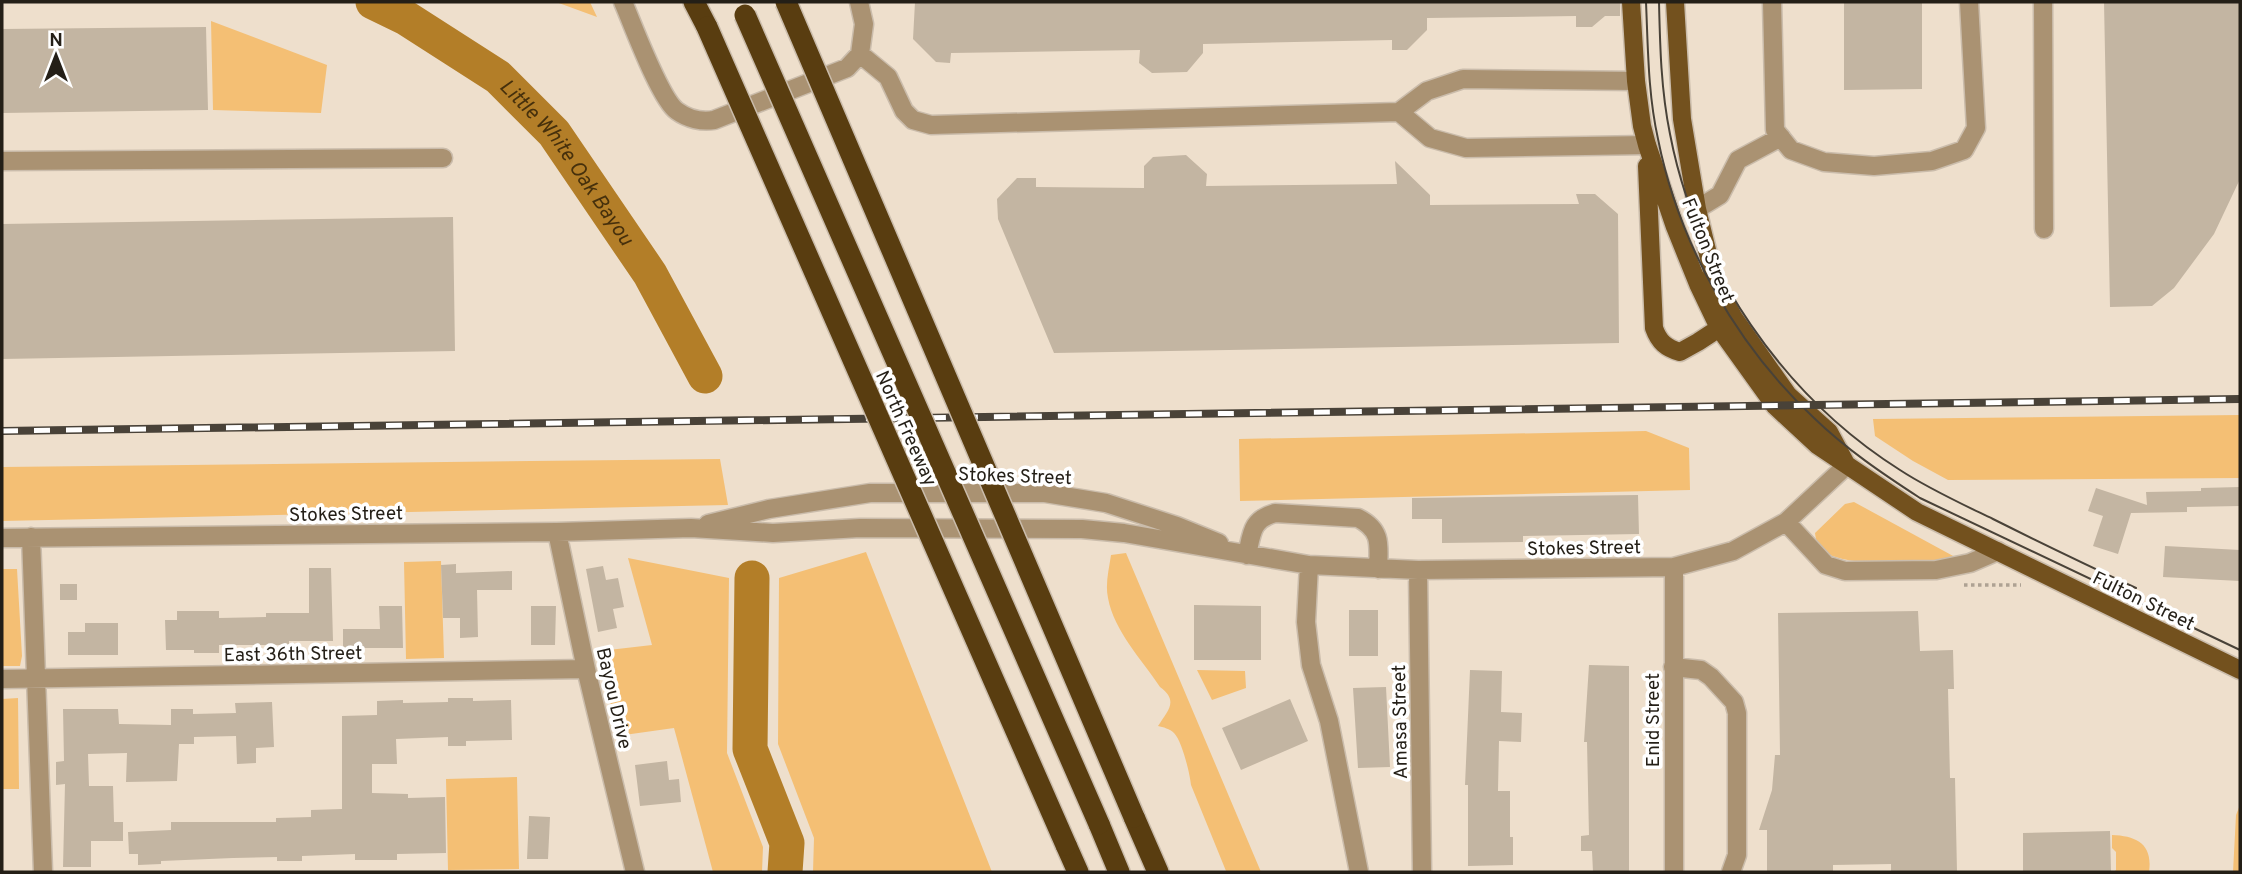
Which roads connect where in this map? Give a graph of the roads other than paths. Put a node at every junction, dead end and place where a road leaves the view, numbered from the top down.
1 (623, 2) edge
2 (694, 2) edge
3 (786, 2) edge
4 (859, 2) edge
5 (1631, 2) edge
6 (1675, 2) edge
7 (1772, 2) edge
8 (1969, 2) edge
9 (2043, 2) edge
10 (742, 8) edge
11 (860, 54) junction
12 (1636, 81) junction
13 (1399, 112) junction
14 (1781, 137) junction
15 (1647, 145) junction
16 (443, 158) dead end
17 (2, 161) edge
18 (1697, 209) junction
19 (2044, 229) dead end
20 (1726, 323) junction
21 (1847, 465) junction
22 (1786, 522) junction
23 (691, 528) junction
24 (557, 531) junction
25 (31, 537) junction
26 (2, 538) edge
27 (1998, 551) junction
28 (1247, 555) junction
29 (1309, 565) junction
30 (1674, 567) junction
31 (1378, 569) junction
32 (1418, 570) junction
33 (1673, 667) junction
34 (586, 668) junction
35 (2240, 670) edge
36 (38, 678) junction
37 (2, 679) edge
38 (43, 872) edge
39 (635, 872) edge
40 (1078, 872) edge
41 (1119, 872) edge
42 (1158, 872) edge
43 (1359, 872) edge
44 (1422, 872) edge
45 (1674, 872) edge
46 (1731, 872) edge

1 - 11 street
2 - 40 highway, North Freeway, bridge
3 - 42 highway, bridge
4 - 11 street
5 - 12 main road, Fulton Street
6 - 18 main road, Fulton Street
7 - 14 street
8 - 14 street
9 - 19 street
10 - 41 highway, North Freeway, bridge
11 - 13 street
12 - 13 street
12 - 15 main road, Fulton Street
13 - 15 street
14 - 18 street
15 - 20 main road, Fulton Street
15 - 20 main road
16 - 17 street
18 - 20 main road, Fulton Street
20 - 21 main road, Fulton Street
21 - 22 street, Stokes Street
21 - 27 main road, Fulton Street
22 - 27 street
22 - 30 street, Stokes Street
23 - 24 street, Stokes Street
23 - 28 street, Stokes Street
23 - 28 street, Stokes Street
24 - 25 street, Stokes Street
24 - 34 street, Bayou Drive
25 - 26 street, Stokes Street
25 - 36 street
27 - 35 main road, Fulton Street
28 - 29 street, Stokes Street
28 - 31 street
29 - 31 street, Stokes Street
29 - 43 street
30 - 32 street, Stokes Street
30 - 33 street, Enid Street
31 - 32 street, Stokes Street
32 - 44 street, Amasa Street
33 - 45 street, Enid Street
33 - 46 street
34 - 36 street, East 36th Street
34 - 39 street, Bayou Drive
36 - 37 street, East 36th Street
36 - 38 street

